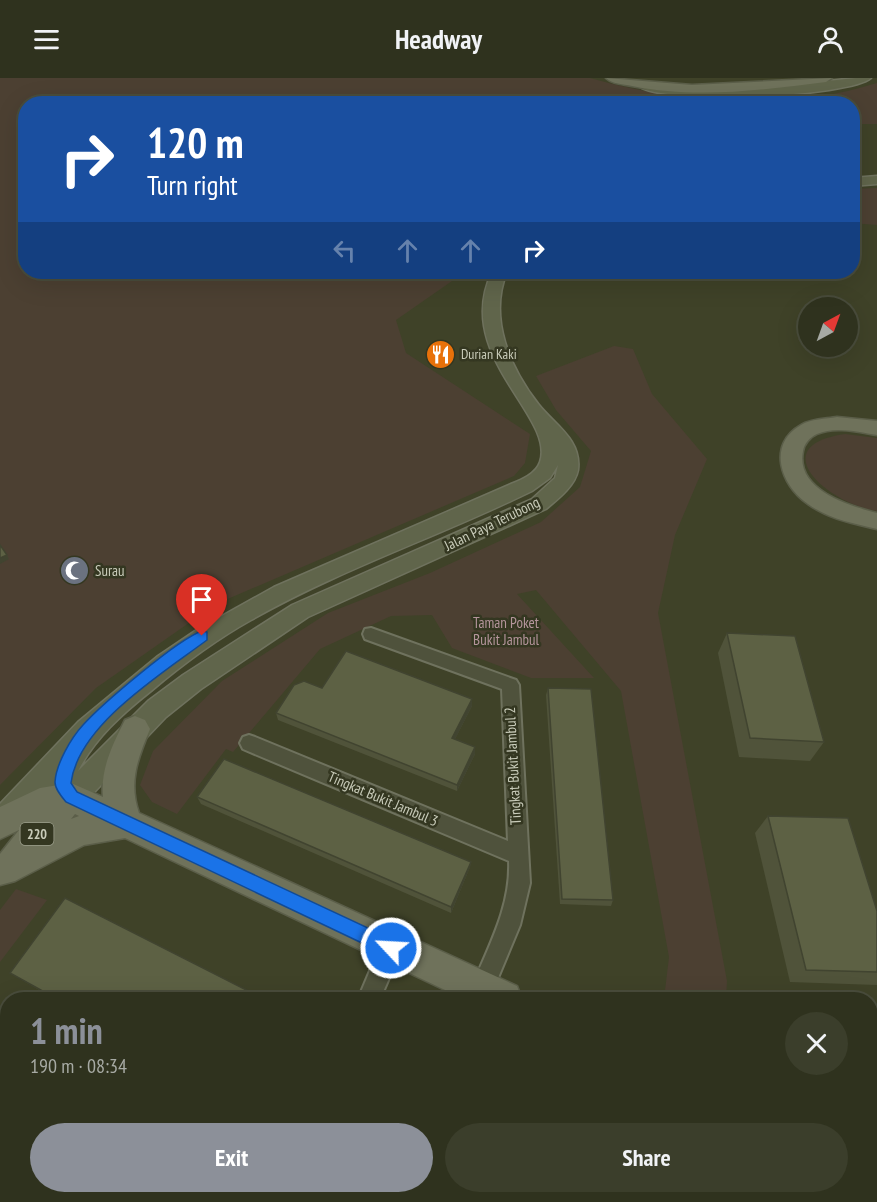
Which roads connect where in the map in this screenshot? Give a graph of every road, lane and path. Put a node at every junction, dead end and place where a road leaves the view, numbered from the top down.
1 (612, 78) edge
2 (721, 78) edge
3 (789, 78) edge
4 (826, 78) edge
5 (866, 78) edge
6 (633, 81) edge
7 (654, 81) junction
8 (877, 180) edge
9 (860, 181) edge
10 (496, 279) edge
11 (543, 422) junction
12 (877, 428) edge
13 (873, 525) edge
14 (371, 634) dead end
15 (135, 729) junction
16 (87, 730) junction
17 (249, 743) dead end
18 (71, 797) junction
19 (1, 822) edge
20 (127, 823) junction
21 (518, 855) junction
22 (1, 872) edge
23 (391, 948) junction
24 (372, 992) edge
25 (489, 992) edge
26 (494, 992) edge

1 - 6 main road
2 - 7 main road
3 - 7 main road
4 - 6 main road
5 - 6 main road
6 - 7 main road
8 - 9 main road
10 - 11 main road, 220
11 - 15 main road, Jalan Paya Terubong / 220
11 - 16 main road, Jalan Paya Terubong / 220
12 - 13 main road
14 - 21 street, Tingkat Bukit Jambul 2
15 - 18 main road, Jalan Paya Terubong / 220
15 - 20 main road
16 - 18 main road
16 - 19 main road, Jalan Paya Terubong / 220
17 - 21 street, Tingkat Bukit Jambul 3
18 - 19 main road
18 - 20 main road
18 - 22 main road, Jalan Paya Terubong / 220
20 - 22 main road
20 - 23 main road
21 - 26 street, Tingkat Bukit Jambul 2
23 - 24 street
23 - 25 main road

